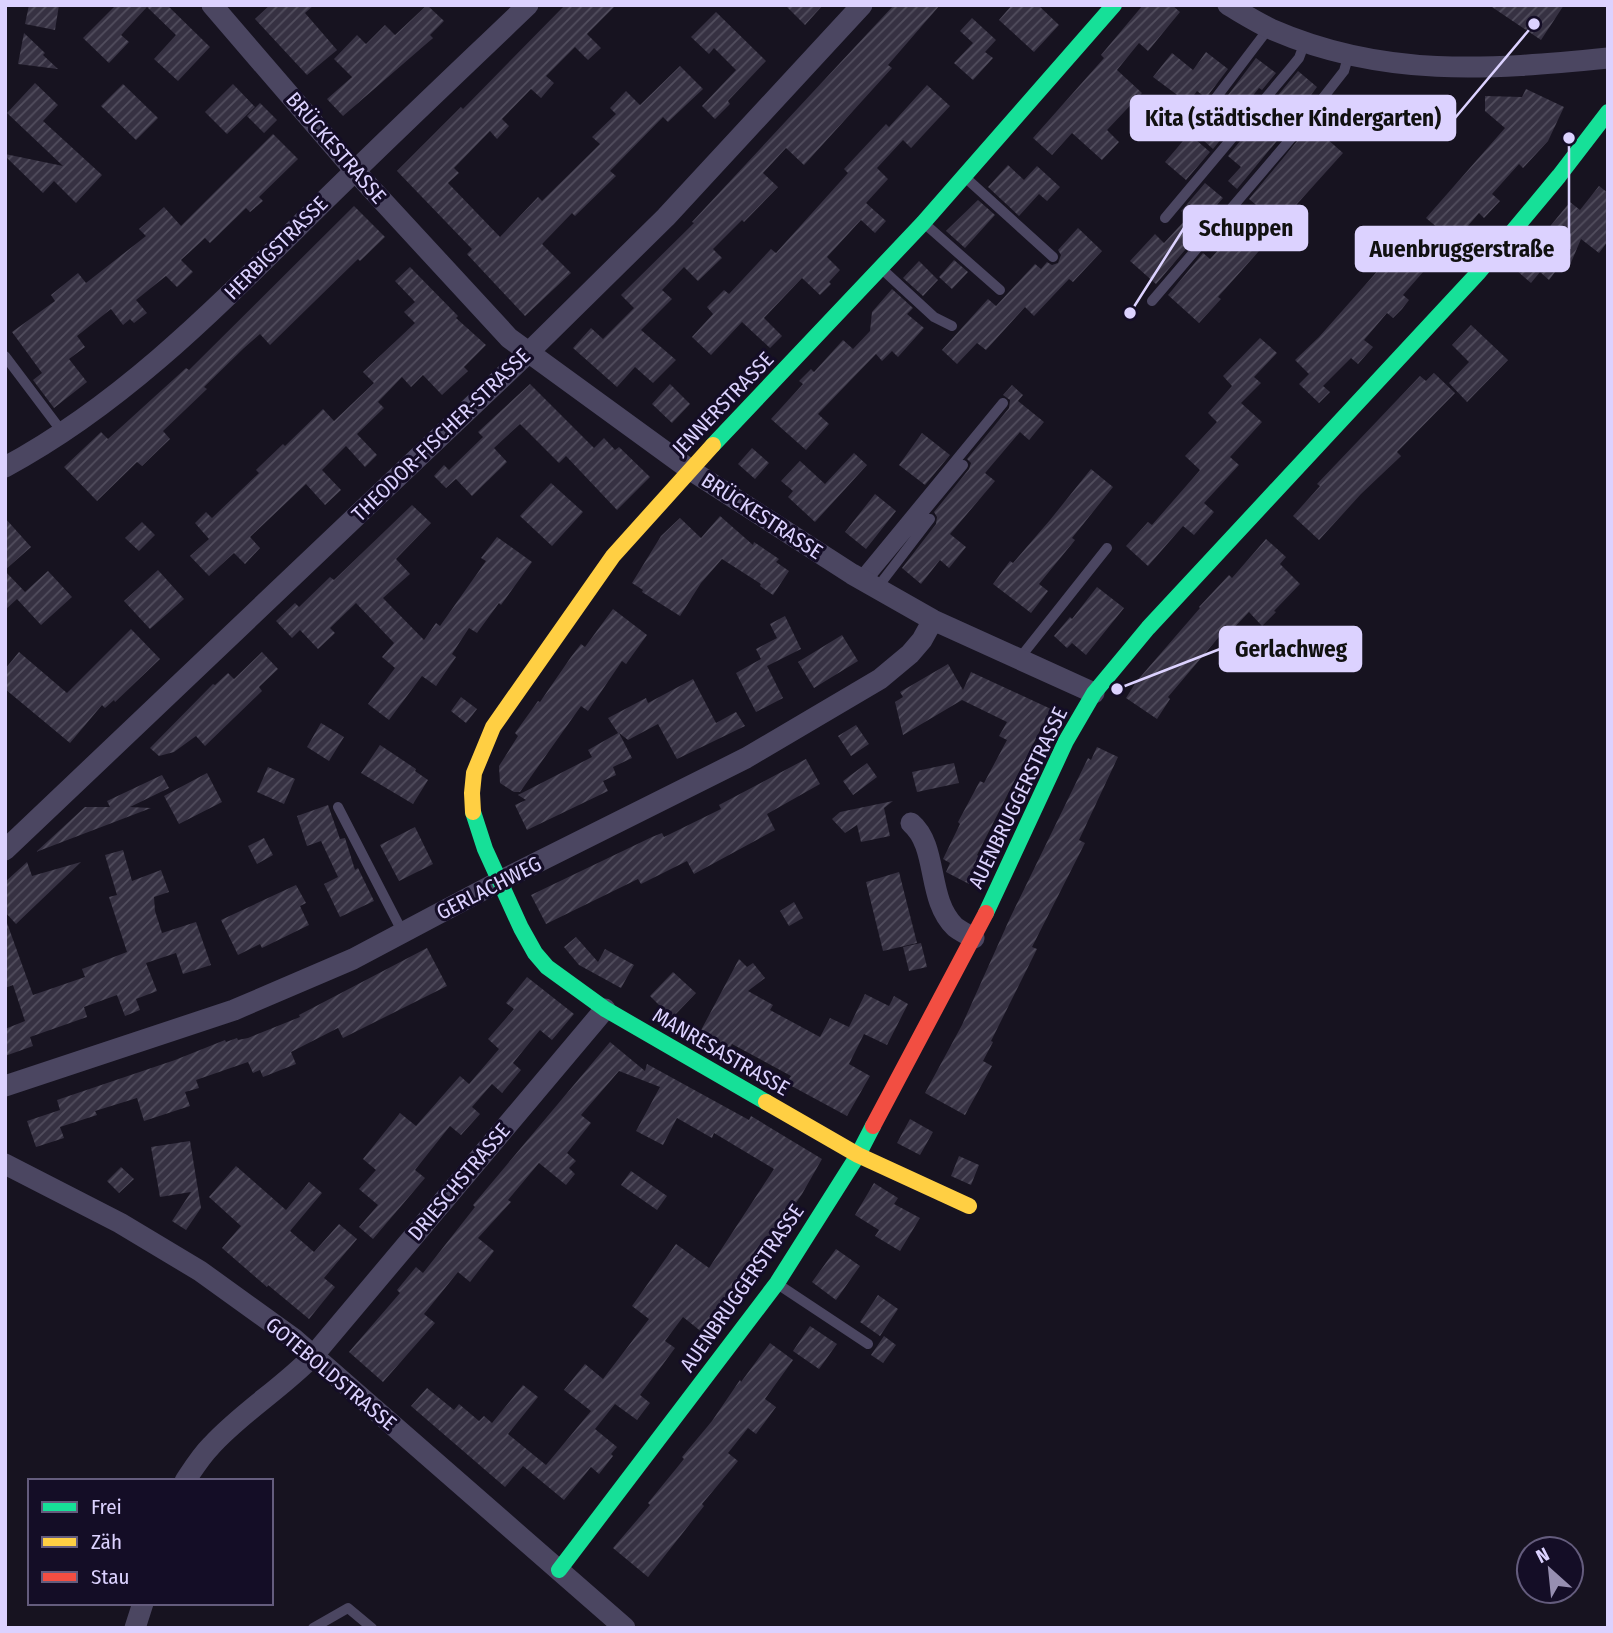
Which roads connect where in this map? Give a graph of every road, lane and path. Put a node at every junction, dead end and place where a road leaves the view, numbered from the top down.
1 (212, 5) edge
2 (528, 5) edge
3 (862, 5) edge
4 (1114, 5) edge
5 (1228, 5) edge
6 (1269, 28) junction
7 (1305, 42) junction
8 (1349, 54) junction
9 (1608, 58) edge
10 (1608, 112) edge
11 (1198, 127) dead end
12 (355, 171) junction
13 (965, 177) junction
14 (1165, 218) dead end
15 (923, 223) junction
16 (1053, 257) dead end
17 (881, 268) junction
18 (1000, 290) dead end
19 (1152, 301) dead end
20 (952, 326) dead end
21 (529, 352) junction
22 (5, 356) edge
23 (1003, 403) dead end
24 (63, 433) junction
25 (963, 464) dead end
26 (5, 467) edge
27 (689, 469) junction
28 (930, 519) dead end
29 (1107, 548) dead end
30 (867, 582) junction
31 (933, 620) junction
32 (1019, 659) junction
33 (1094, 694) junction
34 (338, 807) dead end
35 (911, 823) dead end
36 (5, 850) edge
37 (500, 881) junction
38 (403, 933) junction
39 (974, 938) junction
40 (605, 1009) junction
41 (5, 1086) edge
42 (858, 1155) junction
43 (5, 1164) edge
44 (969, 1206) dead end
45 (777, 1283) junction
46 (868, 1344) dead end
47 (313, 1356) junction
48 (186, 1479) edge
49 (559, 1570) junction
50 (142, 1605) edge
51 (135, 1628) edge
52 (313, 1628) edge
53 (372, 1628) edge
54 (625, 1628) edge

1 - 12 street, BRÜCKESTRASSE
2 - 12 street, HERBIGSTRASSE
3 - 21 street, THEODOR-FISCHER-STRASSE
4 - 13 street, JENNERSTRASSE
5 - 6 street
6 - 7 street
6 - 11 lane
7 - 8 street
7 - 14 lane
8 - 9 street
8 - 19 lane
10 - 33 street, AUENBRUGGERSTRASSE
12 - 21 street, BRÜCKESTRASSE
12 - 24 street, HERBIGSTRASSE
13 - 15 street, JENNERSTRASSE
13 - 16 lane
15 - 17 street, JENNERSTRASSE
15 - 18 lane
17 - 20 lane
17 - 27 street, JENNERSTRASSE
21 - 27 street, BRÜCKESTRASSE
21 - 36 street, THEODOR-FISCHER-STRASSE
22 - 24 lane
23 - 30 lane
24 - 26 street, HERBIGSTRASSE
25 - 30 lane
27 - 30 street, BRÜCKESTRASSE
27 - 37 street, JENNERSTRASSE
28 - 30 lane
29 - 32 lane
30 - 31 street, BRÜCKESTRASSE
31 - 32 street, BRÜCKESTRASSE
31 - 37 street, GERLACHWEG
32 - 33 street, BRÜCKESTRASSE
33 - 39 street, AUENBRUGGERSTRASSE
34 - 38 lane
35 - 39 street
37 - 38 street, GERLACHWEG
37 - 40 street, MANRESASTRASSE
38 - 41 street, GERLACHWEG
39 - 42 street, AUENBRUGGERSTRASSE
40 - 42 street, MANRESASTRASSE
40 - 47 street, DRIESCHSTRASSE
42 - 44 street, MANRESASTRASSE
42 - 45 street, AUENBRUGGERSTRASSE
43 - 47 street, GOTEBOLDSTRASSE
45 - 46 lane
45 - 49 street, AUENBRUGGERSTRASSE
47 - 48 street, DRIESCHSTRASSE
47 - 49 street, GOTEBOLDSTRASSE
49 - 54 street, GOTEBOLDSTRASSE
50 - 51 street
52 - 53 lane

